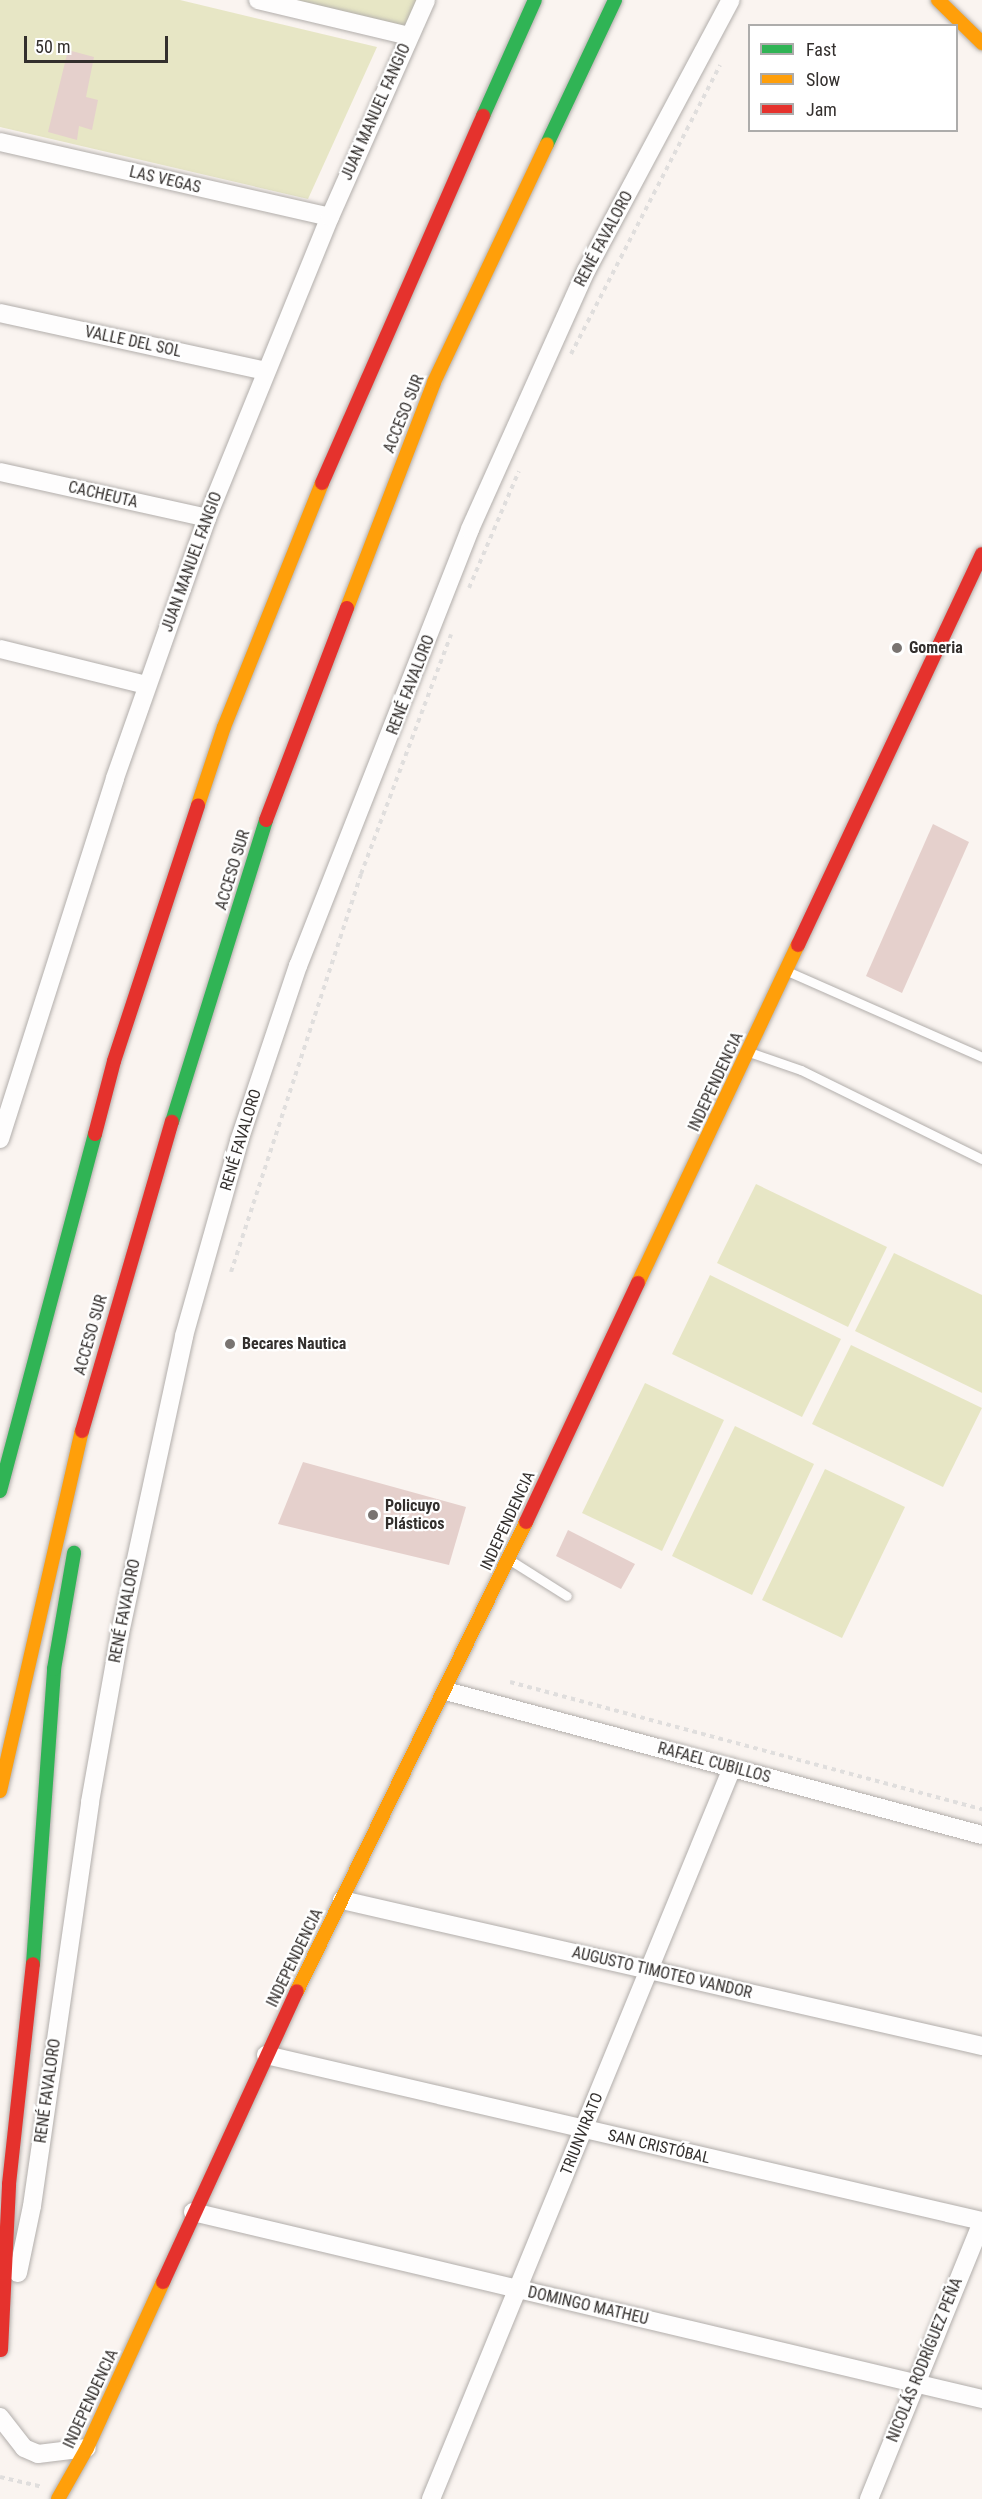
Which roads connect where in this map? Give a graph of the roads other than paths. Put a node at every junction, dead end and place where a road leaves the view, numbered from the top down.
1 (258, 0) edge
2 (426, 0) edge
3 (535, 0) edge
4 (615, 0) edge
5 (731, 0) edge
6 (938, 0) edge
7 (409, 36) junction
8 (982, 43) edge
9 (0, 142) edge
10 (330, 217) junction
11 (0, 313) edge
12 (266, 371) junction
13 (0, 472) edge
14 (207, 518) junction
15 (982, 554) edge
16 (0, 649) edge
17 (324, 665) junction
18 (147, 685) junction
19 (283, 819) dead end
20 (787, 971) junction
21 (749, 1052) junction
22 (982, 1058) edge
23 (114, 1061) junction
24 (80, 1136) dead end
25 (0, 1139) edge
26 (982, 1159) edge
27 (0, 1491) edge
28 (78, 1538) dead end
29 (508, 1559) junction
30 (567, 1596) dead end
31 (446, 1691) junction
32 (732, 1768) junction
33 (0, 1791) edge
34 (982, 1835) edge
35 (342, 1900) junction
36 (649, 1970) junction
37 (982, 2046) edge
38 (266, 2055) junction
39 (584, 2129) junction
40 (193, 2212) junction
41 (982, 2222) edge
42 (518, 2289) junction
43 (1, 2354) edge
44 (916, 2384) junction
45 (982, 2399) edge
46 (0, 2417) edge
47 (87, 2448) junction
48 (58, 2499) edge
49 (431, 2499) edge
50 (869, 2499) edge

1 - 7 street
2 - 7 street, JUAN MANUEL FANGIO
3 - 23 main road
4 - 17 main road, ACCESO SUR
5 - 43 street, RENÉ FAVALORO
6 - 8 main road
7 - 10 street, JUAN MANUEL FANGIO
9 - 10 street, LAS VEGAS
10 - 12 street, JUAN MANUEL FANGIO
11 - 12 street, VALLE DEL SOL
12 - 14 street, JUAN MANUEL FANGIO
13 - 14 street, CACHEUTA
14 - 18 street, JUAN MANUEL FANGIO
15 - 20 main road, INDEPENDENCIA
16 - 18 street
17 - 19 main road
17 - 33 main road, ACCESO SUR
18 - 25 street, JUAN MANUEL FANGIO
20 - 21 main road, INDEPENDENCIA
20 - 22 lane
21 - 26 lane
21 - 29 main road, INDEPENDENCIA
23 - 24 main road
23 - 27 main road
28 - 43 main road
29 - 30 lane
29 - 31 main road, INDEPENDENCIA
31 - 32 street, RAFAEL CUBILLOS
31 - 35 main road, INDEPENDENCIA
32 - 34 street, RAFAEL CUBILLOS
32 - 36 street, TRIUNVIRATO
35 - 36 street, AUGUSTO TIMOTEO VANDOR
35 - 38 main road, INDEPENDENCIA
36 - 37 street, AUGUSTO TIMOTEO VANDOR
36 - 39 street, TRIUNVIRATO
38 - 39 street, SAN CRISTÓBAL
38 - 40 main road, INDEPENDENCIA
39 - 41 street, SAN CRISTÓBAL
39 - 42 street, TRIUNVIRATO
40 - 42 street, DOMINGO MATHEU
40 - 47 main road, INDEPENDENCIA
41 - 44 street, NICOLÁS RODRÍGUEZ PEÑA
42 - 44 street, DOMINGO MATHEU
42 - 49 street, TRIUNVIRATO
44 - 45 street, DOMINGO MATHEU
44 - 50 street, NICOLÁS RODRÍGUEZ PEÑA
46 - 47 street
47 - 48 main road, INDEPENDENCIA

